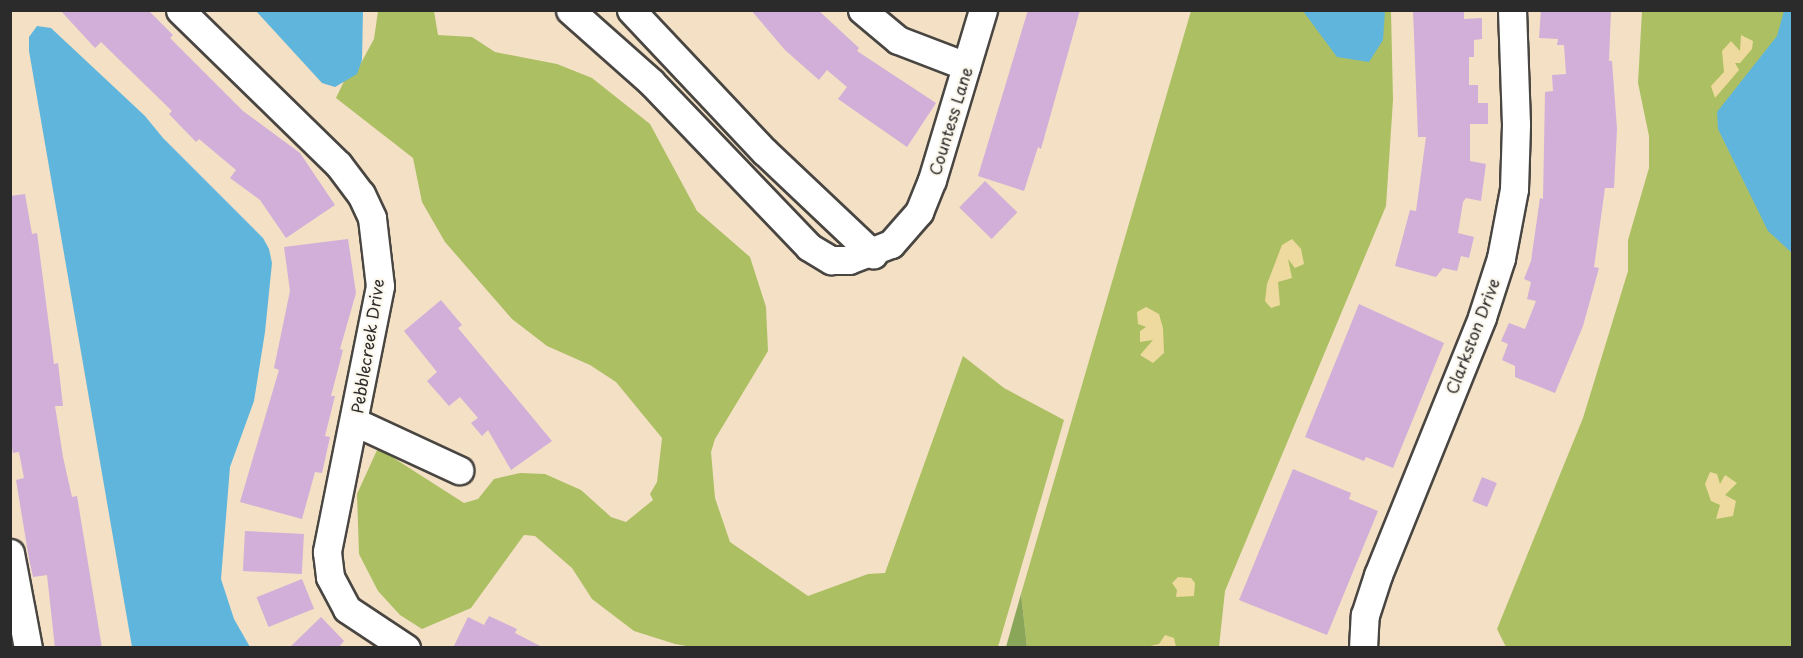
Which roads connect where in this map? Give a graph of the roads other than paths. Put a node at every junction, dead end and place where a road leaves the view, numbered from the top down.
1 (180, 10) edge
2 (570, 10) edge
3 (631, 10) edge
4 (862, 10) edge
5 (983, 10) edge
6 (1512, 10) edge
7 (966, 66) junction
8 (873, 254) junction
9 (355, 422) junction
10 (459, 470) dead end
11 (10, 553) edge
12 (28, 648) edge
13 (406, 648) edge
14 (1363, 648) edge

1 - 9 street, Pebblecreek Drive
2 - 8 street
3 - 8 street
4 - 7 street
5 - 7 street, Countess Lane
6 - 14 street, Clarkston Drive
7 - 8 street, Countess Lane
9 - 10 street
9 - 13 street, Pebblecreek Drive
11 - 12 street

